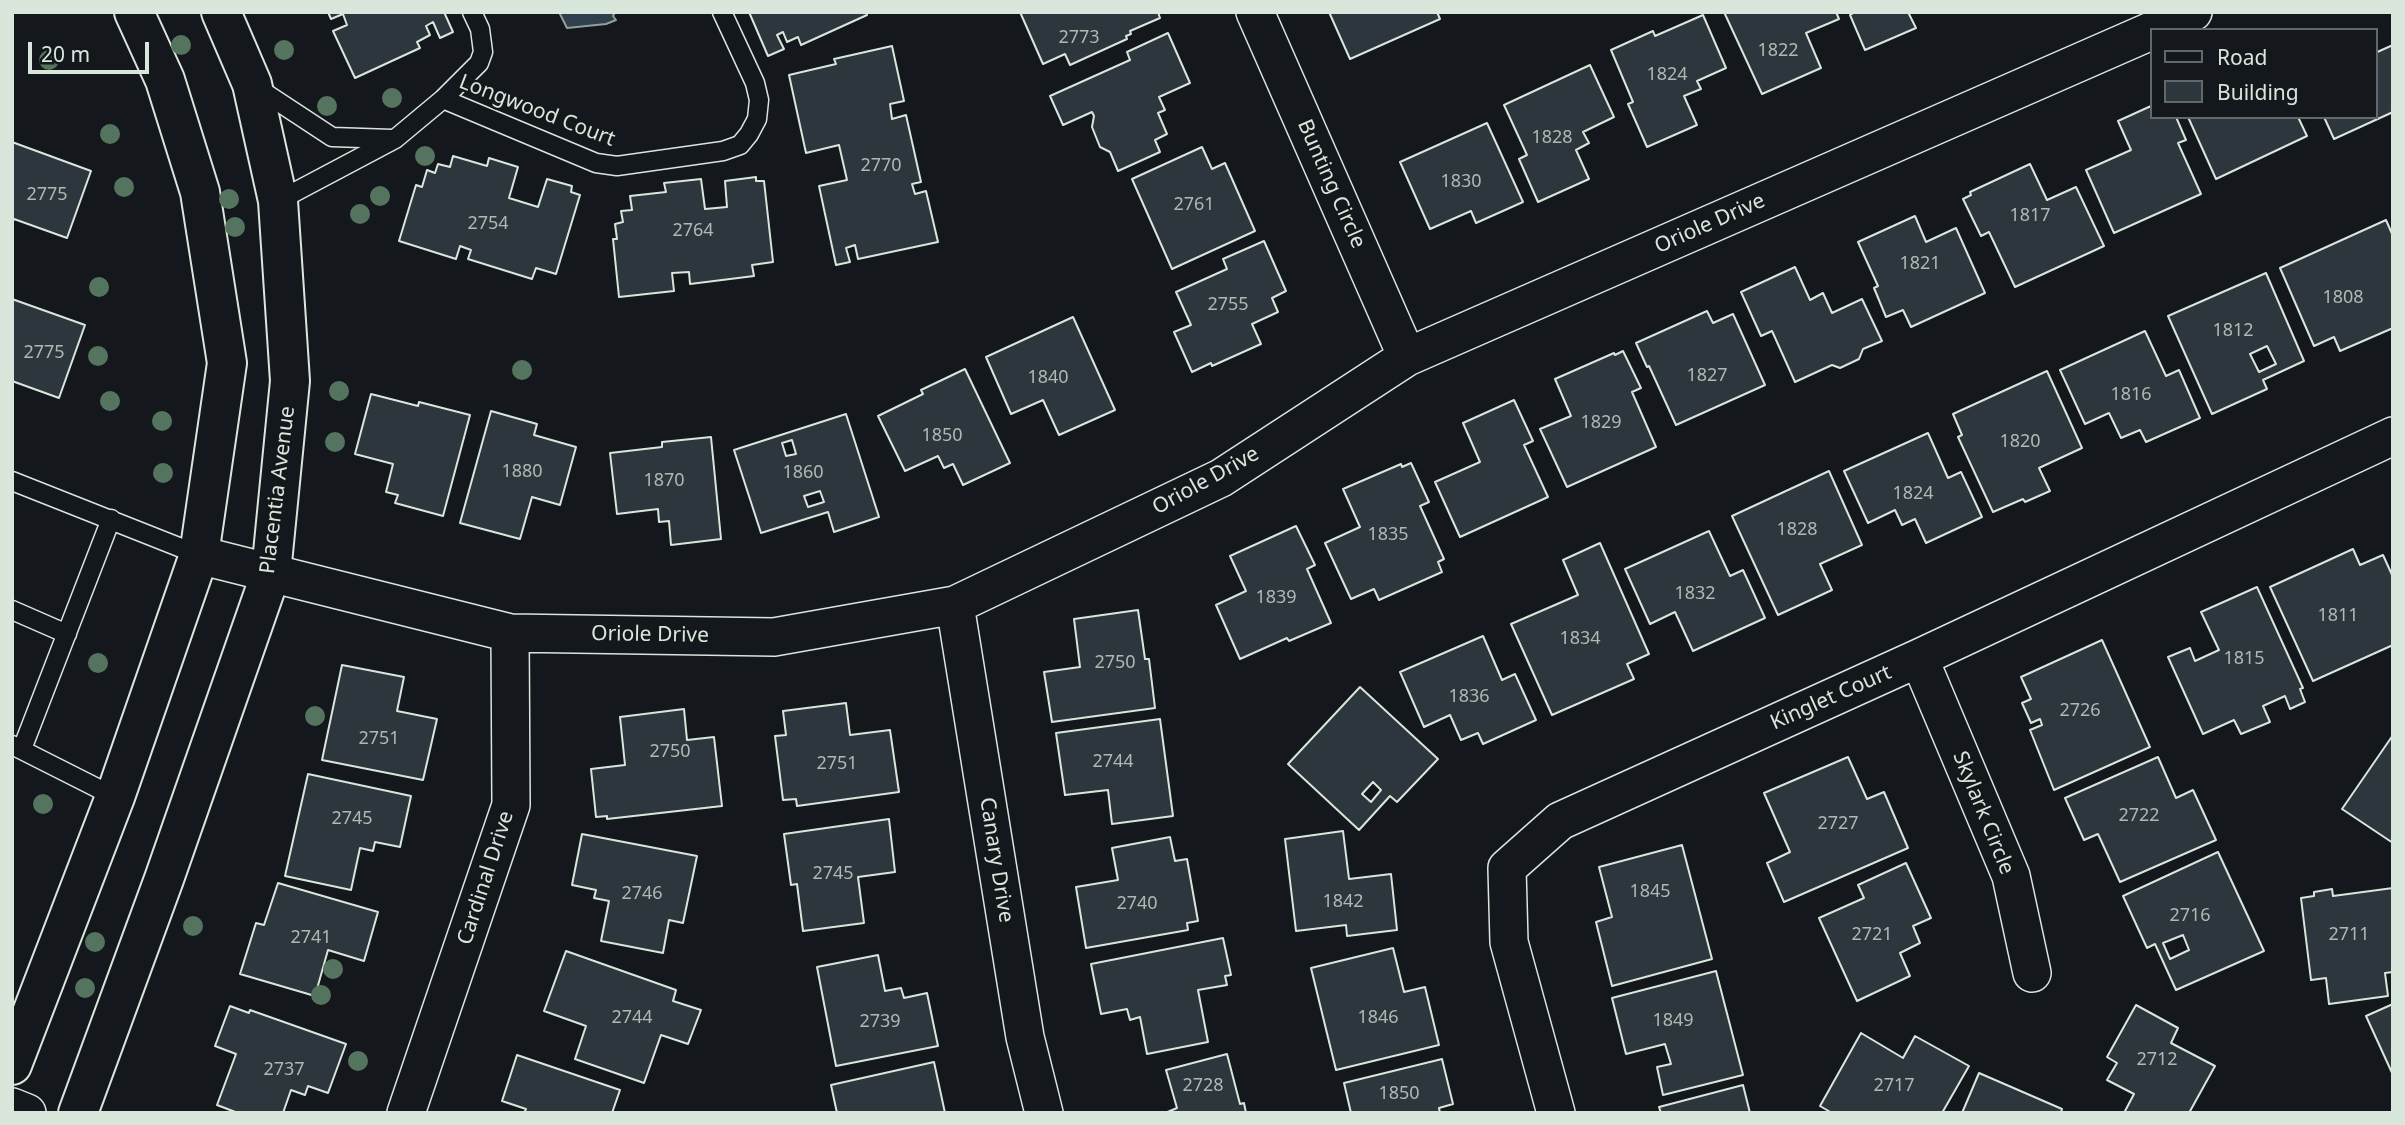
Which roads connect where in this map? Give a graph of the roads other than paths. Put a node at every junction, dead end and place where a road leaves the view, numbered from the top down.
1 (134, 12) edge
2 (221, 12) edge
3 (472, 12) edge
4 (722, 12) edge
5 (1255, 12) edge
6 (2193, 12) edge
7 (2157, 28) edge
8 (2150, 31) edge
9 (252, 84) junction
10 (443, 99) junction
11 (395, 139) junction
12 (278, 201) junction
13 (1407, 357) junction
14 (2393, 436) edge
15 (12, 481) edge
16 (111, 519) junction
17 (199, 555) junction
18 (271, 573) junction
19 (955, 605) junction
20 (12, 610) edge
21 (510, 633) junction
22 (67, 634) junction
23 (1919, 657) junction
24 (17, 747) edge
25 (115, 797) junction
26 (2032, 974) dead end
27 (12, 1065) edge
28 (12, 1107) edge
29 (27, 1113) edge
30 (78, 1113) edge
31 (406, 1113) edge
32 (1044, 1113) edge
33 (1556, 1113) edge

1 - 17 main road
2 - 9 main road, Placentia Avenue
3 - 10 lane
4 - 10 lane, Longwood Court
5 - 13 street, Bunting Circle
6 - 7 street, Oriole Drive
8 - 13 street, Oriole Drive
9 - 11 lane
9 - 12 main road, Placentia Avenue
10 - 11 lane, Longwood Court
11 - 12 lane, Longwood Court
12 - 18 main road, Placentia Avenue
13 - 19 street, Oriole Drive
14 - 23 street, Kinglet Court
15 - 16 lane
16 - 17 lane
16 - 22 lane
17 - 18 street, Oriole Drive
17 - 25 main road
18 - 21 street, Oriole Drive
18 - 30 main road, Placentia Avenue
19 - 21 street, Oriole Drive
19 - 32 street, Canary Drive
20 - 22 lane
21 - 31 street, Cardinal Drive
22 - 24 lane
23 - 26 street, Skylark Circle
23 - 33 street, Kinglet Court
24 - 25 lane
25 - 27 main road
28 - 29 street

